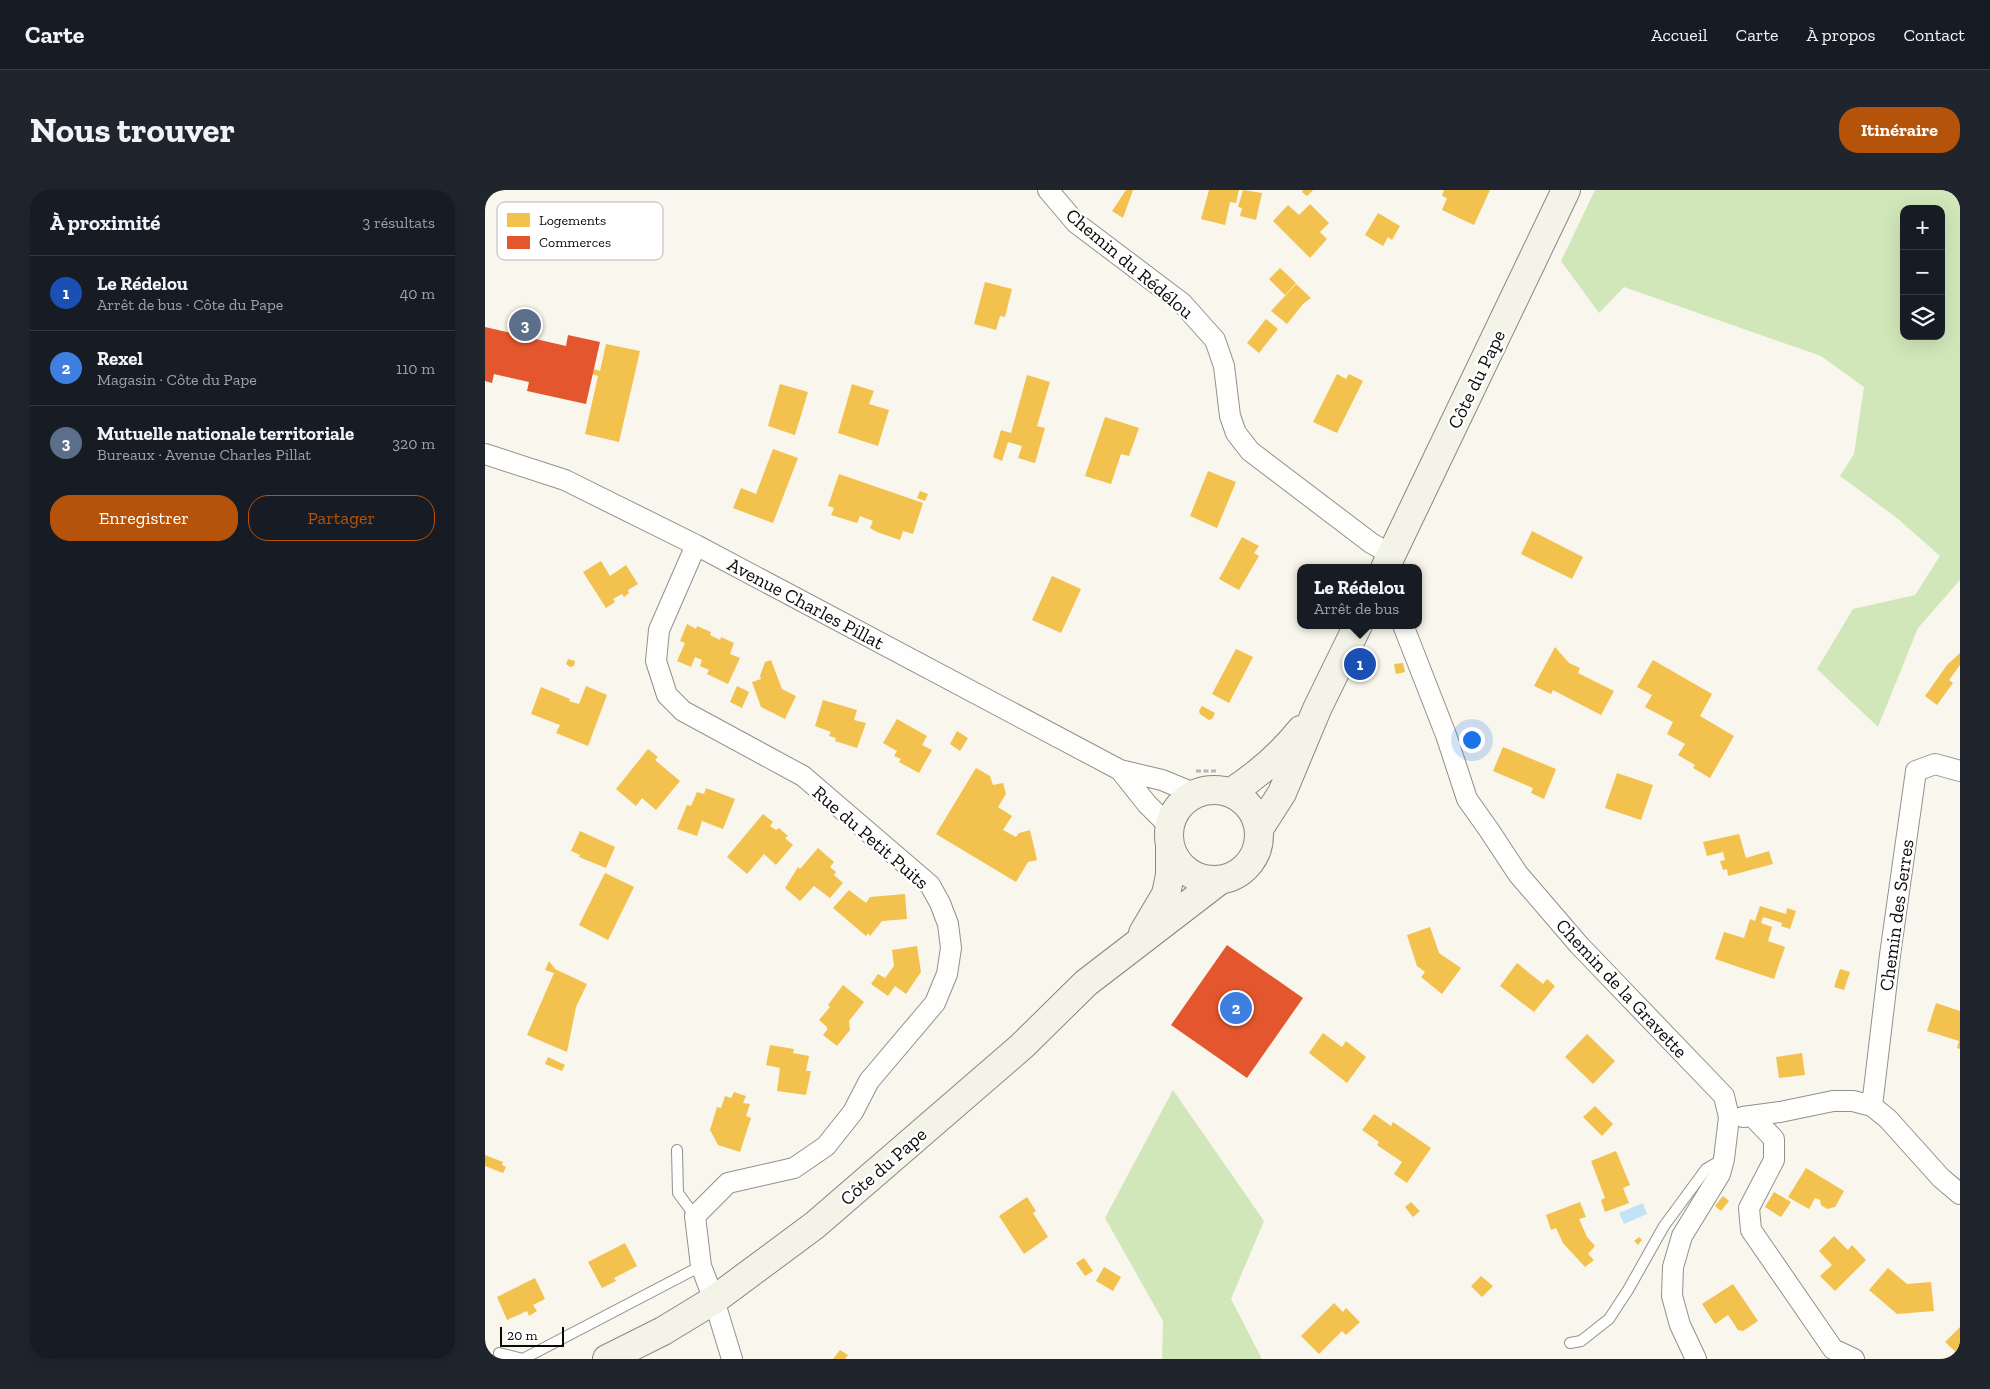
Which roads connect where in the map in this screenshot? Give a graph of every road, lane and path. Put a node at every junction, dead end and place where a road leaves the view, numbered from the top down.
1 (1048, 190) edge
2 (1566, 190) edge
3 (485, 454) edge
4 (696, 545) junction
5 (1388, 561) edge
6 (1356, 629) edge
7 (1405, 629) edge
8 (1317, 709) junction
9 (1120, 770) junction
10 (1960, 771) edge
11 (1194, 782) junction
12 (1226, 782) junction
13 (1259, 830) junction
14 (1170, 835) junction
15 (1220, 880) junction
16 (1137, 944) junction
17 (1872, 1106) junction
18 (1729, 1116) junction
19 (1753, 1117) junction
20 (677, 1150) dead end
21 (1724, 1159) junction
22 (1960, 1194) edge
23 (695, 1216) junction
24 (701, 1266) junction
25 (714, 1300) junction
26 (1570, 1343) dead end
27 (499, 1353) dead end
28 (607, 1359) edge
29 (732, 1359) edge
30 (1697, 1359) edge
31 (1854, 1359) edge

1 - 5 street, Chemin du Rédélou
2 - 5 main road, Côte du Pape
3 - 4 street, Avenue Charles Pillat
4 - 9 street, Avenue Charles Pillat
4 - 23 street, Rue du Petit Puits
6 - 8 main road
7 - 18 street, Chemin de la Gravette
8 - 12 main road
8 - 13 main road
9 - 11 street, Avenue Charles Pillat
9 - 14 street, Avenue Charles Pillat
10 - 17 street, Chemin des Serres
11 - 12 path
11 - 12 main road
11 - 14 main road
12 - 13 main road
13 - 15 main road
14 - 15 main road
14 - 16 main road, Côte du Pape
15 - 16 main road, Côte du Pape
16 - 25 main road, Côte du Pape
17 - 19 street
17 - 22 street
18 - 19 street
18 - 21 street, Chemin de la Gravette
19 - 31 street
20 - 23 lane
21 - 26 lane
21 - 30 street, Chemin de la Gravette
23 - 24 street
24 - 25 street
24 - 27 lane
25 - 28 main road, Côte du Pape
25 - 29 street

